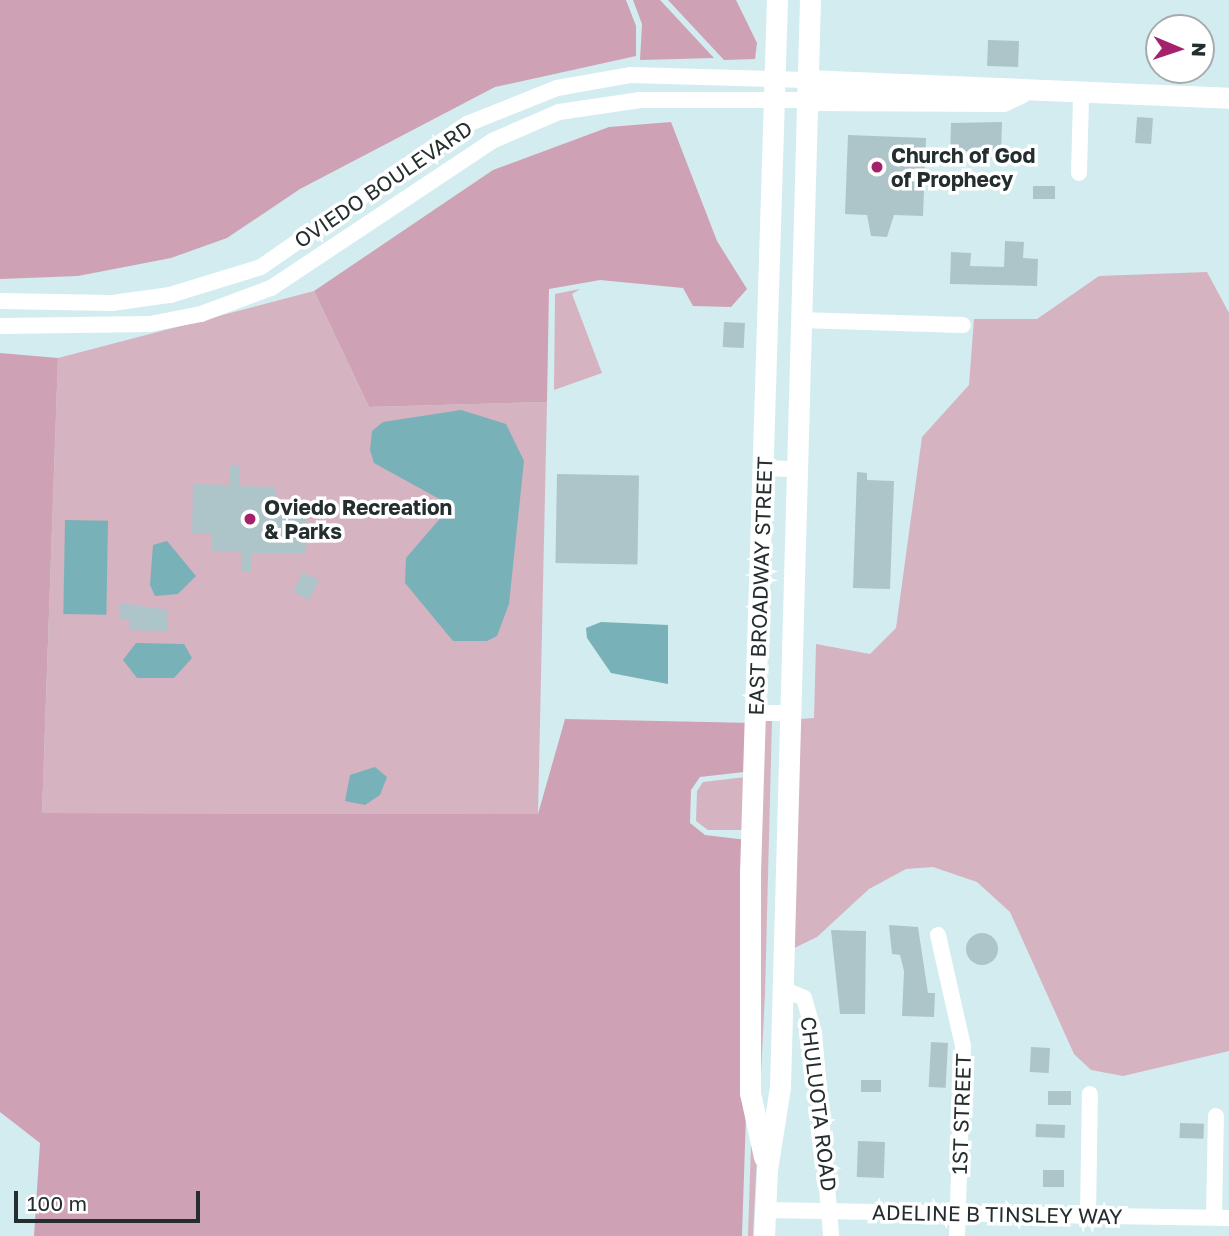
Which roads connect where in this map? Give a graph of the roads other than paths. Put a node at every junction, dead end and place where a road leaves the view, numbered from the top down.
1 (777, 0) edge
2 (810, 0) edge
3 (773, 78) junction
4 (807, 90) junction
5 (1081, 96) junction
6 (772, 99) junction
7 (1229, 99) edge
8 (772, 173) junction
9 (1079, 173) dead end
10 (0, 301) edge
11 (800, 320) junction
12 (963, 325) dead end
13 (0, 326) edge
14 (763, 468) junction
15 (796, 469) junction
16 (756, 713) junction
17 (790, 713) junction
18 (938, 934) dead end
19 (783, 989) junction
20 (1090, 1094) dead end
21 (1216, 1116) dead end
22 (766, 1170) junction
23 (765, 1210) junction
24 (833, 1211) junction
25 (958, 1212) junction
26 (1088, 1215) junction
27 (1221, 1217) edge
28 (764, 1236) edge
29 (831, 1236) edge
30 (957, 1236) edge

1 - 3 main road, EAST BROADWAY STREET
2 - 4 main road, EAST BROADWAY STREET
3 - 4 street, OVIEDO BOULEVARD
3 - 6 main road, EAST BROADWAY STREET
3 - 10 street, OVIEDO BOULEVARD
4 - 5 main road, OVIEDO BOULEVARD
4 - 6 street, OVIEDO BOULEVARD
4 - 11 main road, EAST BROADWAY STREET
5 - 7 main road, OVIEDO BOULEVARD
5 - 9 street
6 - 8 main road, EAST BROADWAY STREET
6 - 13 street, OVIEDO BOULEVARD
8 - 11 main road
8 - 14 main road, EAST BROADWAY STREET
11 - 12 street
11 - 15 main road, EAST BROADWAY STREET
14 - 15 street
14 - 16 main road, EAST BROADWAY STREET
15 - 17 main road, EAST BROADWAY STREET
16 - 17 street
16 - 22 main road, EAST BROADWAY STREET
17 - 19 main road, EAST BROADWAY STREET
18 - 25 street, 1ST STREET
19 - 22 main road, EAST BROADWAY STREET
19 - 24 street, CHULUOTA ROAD
20 - 26 street
21 - 27 street
22 - 23 main road, EAST BROADWAY STREET
23 - 24 street, ADELINE B TINSLEY WAY
23 - 28 main road, EAST BROADWAY STREET
24 - 25 street, ADELINE B TINSLEY WAY
24 - 29 street, CHULUOTA ROAD
25 - 26 street, ADELINE B TINSLEY WAY
25 - 30 street, 1ST STREET
26 - 27 street, ADELINE B TINSLEY WAY

